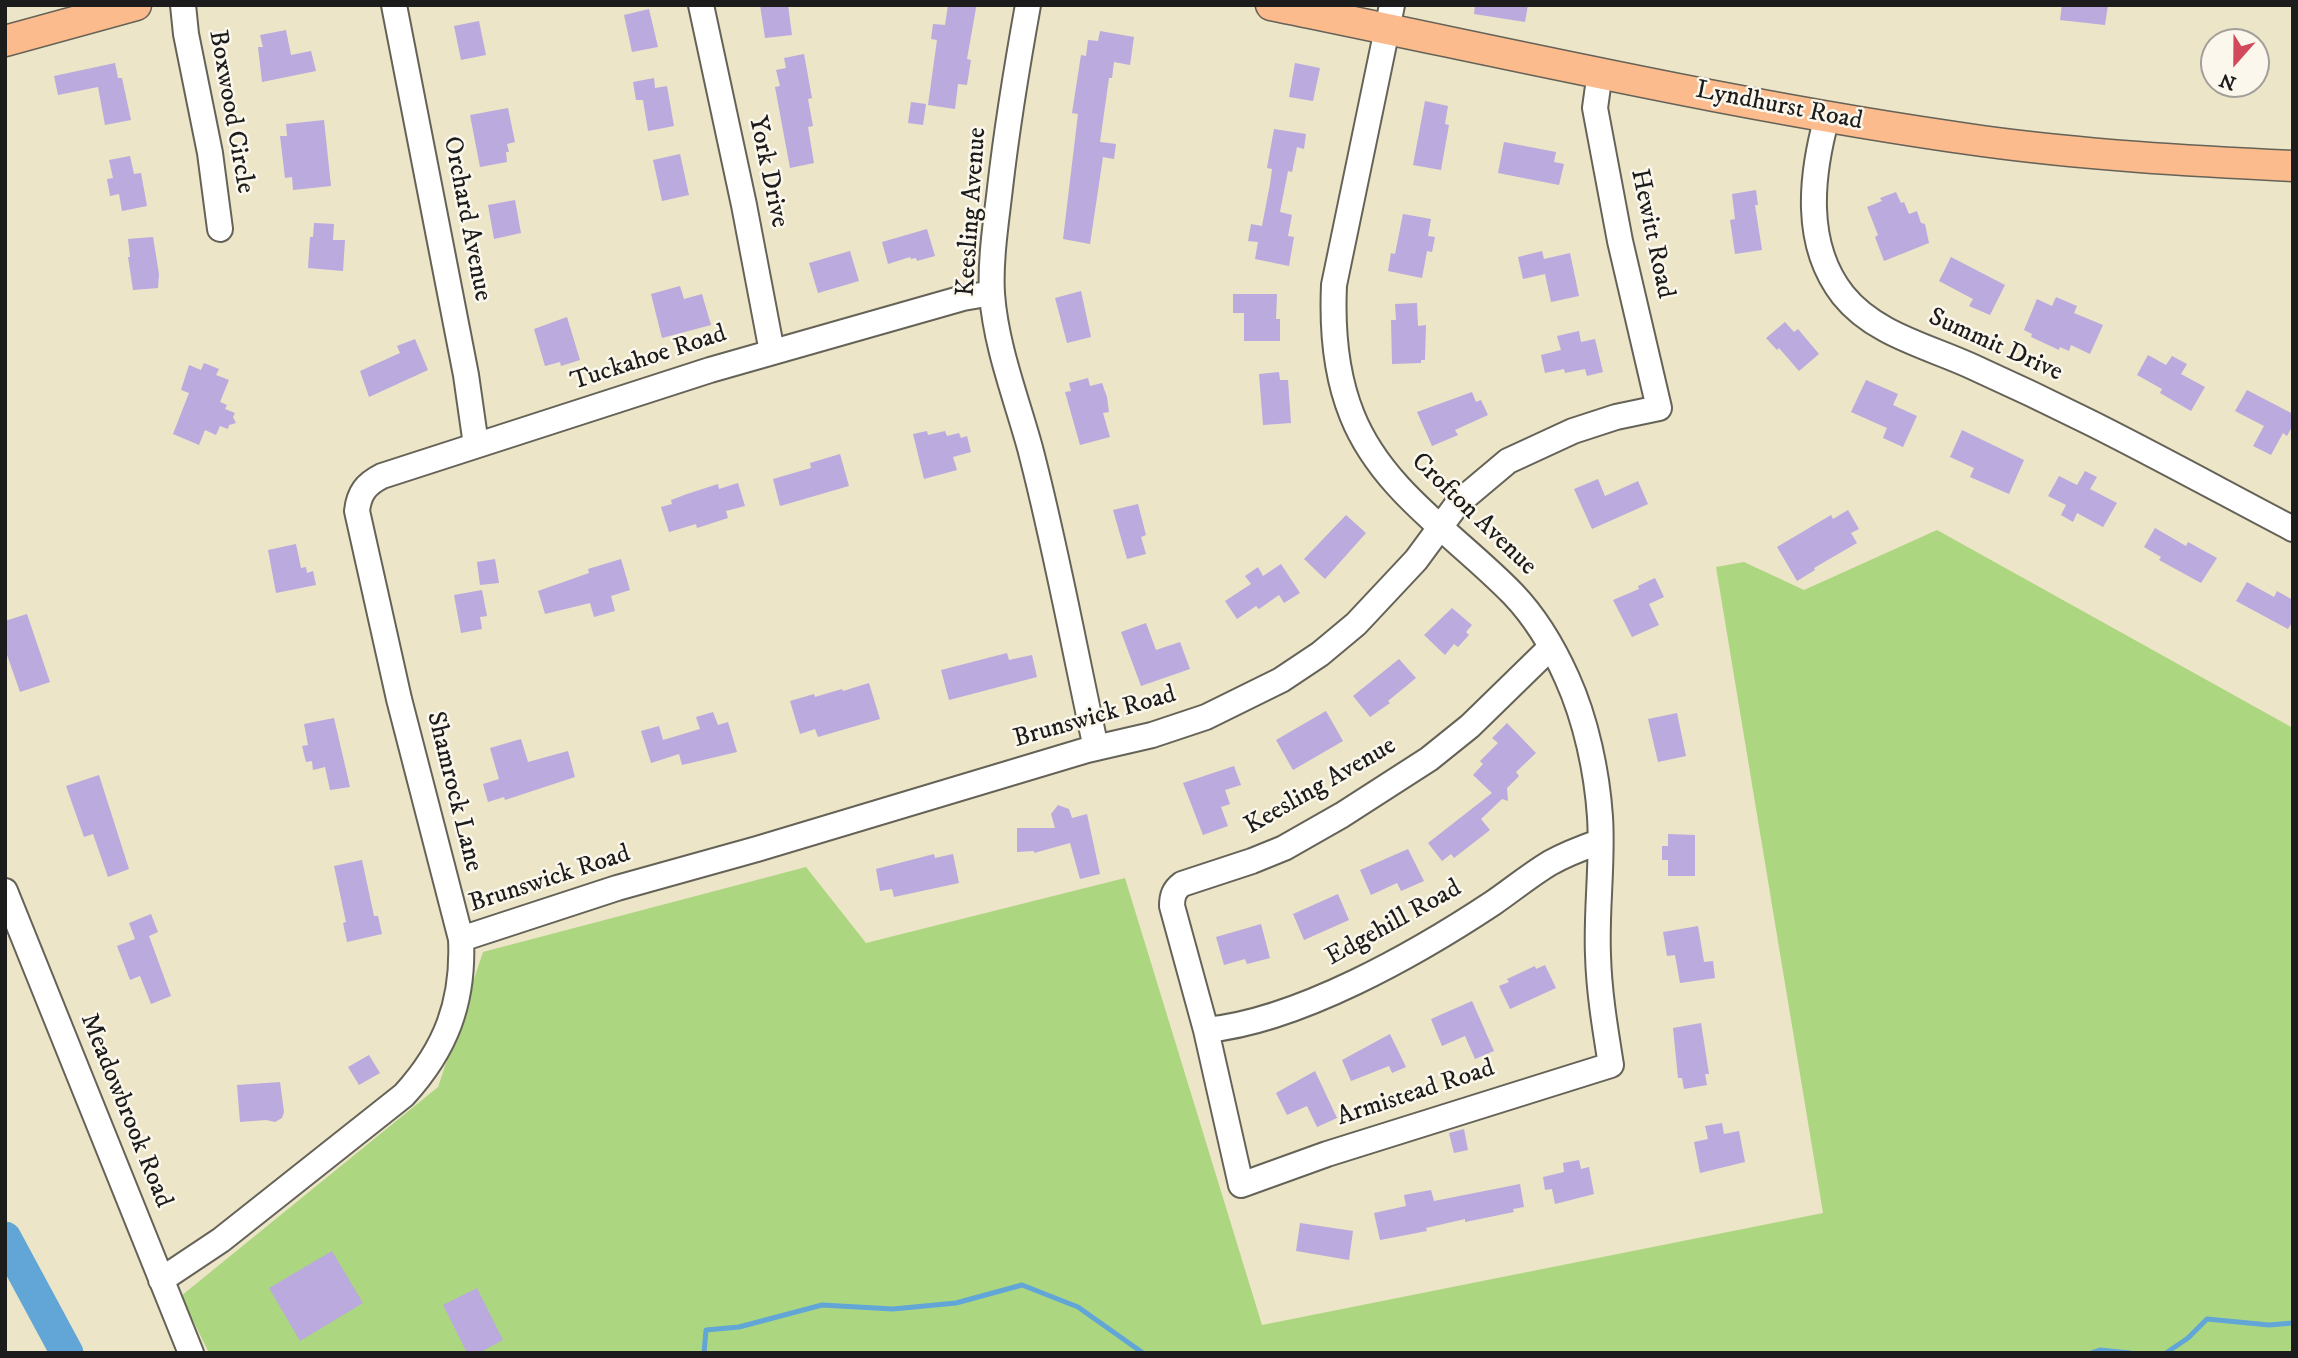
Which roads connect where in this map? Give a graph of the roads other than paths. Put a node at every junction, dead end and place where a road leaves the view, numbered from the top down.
1 (136, 5) edge
2 (183, 5) edge
3 (394, 5) edge
4 (701, 5) edge
5 (1028, 5) edge
6 (1271, 5) edge
7 (1389, 17) edge
8 (5, 41) edge
9 (1600, 72) junction
10 (1827, 117) junction
11 (2293, 166) edge
12 (220, 229) dead end
13 (992, 293) junction
14 (772, 352) junction
15 (1659, 408) joint
16 (477, 445) junction
17 (359, 521) joint
18 (1440, 526) junction
19 (2293, 529) edge
20 (1551, 647) junction
21 (1096, 748) junction
22 (1599, 842) junction
23 (5, 891) edge
24 (461, 939) junction
25 (1206, 1030) junction
26 (1611, 1065) joint
27 (1241, 1185) joint
28 (161, 1280) junction
29 (191, 1353) edge

1 - 8 main road
2 - 12 street, Boxwood Circle
3 - 16 street, Orchard Avenue
4 - 14 street, York Drive
5 - 13 street, Keesling Avenue
6 - 7 main road, Lyndhurst Road
7 - 9 main road, Lyndhurst Road
7 - 18 street, Crofton Avenue
9 - 10 main road, Lyndhurst Road
9 - 15 street, Hewitt Road
10 - 11 main road, Lyndhurst Road
10 - 19 street, Summit Drive
13 - 14 street, Tuckahoe Road
13 - 21 street, Keesling Avenue
14 - 16 street, Tuckahoe Road
15 - 18 street, Brunswick Road
16 - 17 street, Tuckahoe Road
17 - 24 street, Shamrock Lane
18 - 20 street, Crofton Avenue
18 - 21 street, Brunswick Road
20 - 22 street, Crofton Avenue
20 - 25 street, Keesling Avenue
21 - 24 street, Brunswick Road
22 - 25 street, Edgehill Road
22 - 26 street, Crofton Avenue
23 - 28 street, Meadowbrook Road
24 - 28 street, Shamrock Lane
25 - 27 street, Keesling Avenue
26 - 27 street, Armistead Road
28 - 29 street, Meadowbrook Road

